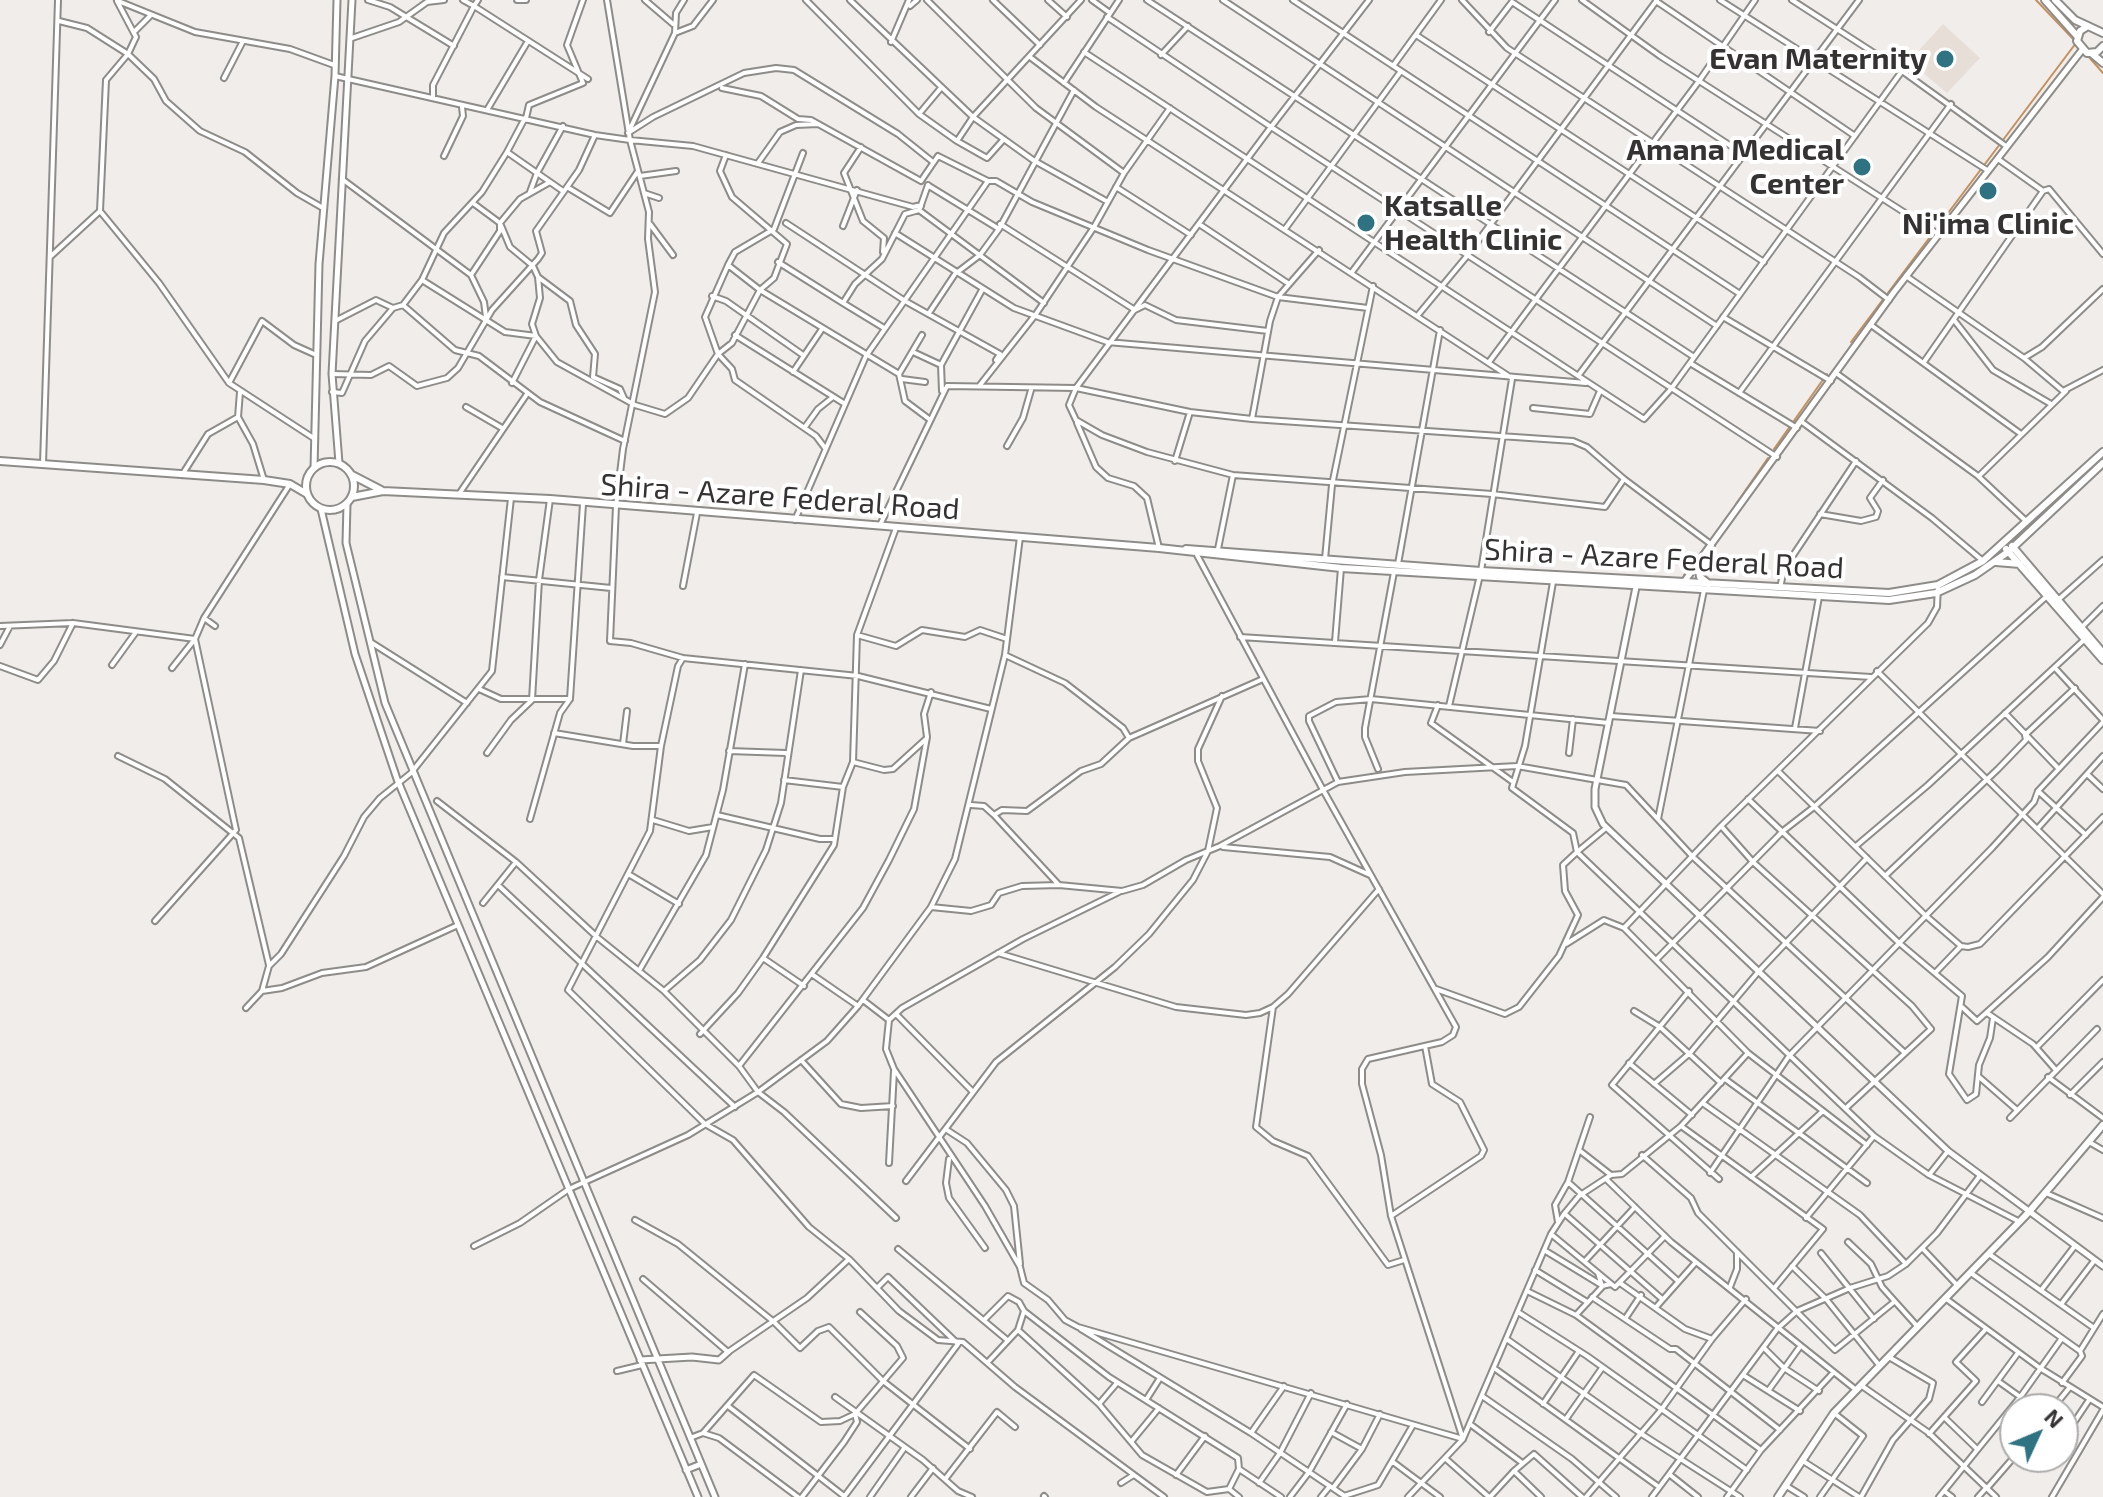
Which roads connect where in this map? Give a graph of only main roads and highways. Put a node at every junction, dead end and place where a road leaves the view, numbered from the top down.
1 (2045, 0) edge
2 (2055, 0) edge
3 (2088, 26) junction
4 (2102, 29) edge
5 (2077, 37) junction
6 (2103, 46) edge
7 (2091, 53) junction
8 (2103, 63) edge
9 (2103, 452) edge
10 (0, 461) edge
11 (2103, 463) edge
12 (312, 470) junction
13 (352, 475) junction
14 (290, 484) junction
15 (383, 491) junction
16 (307, 494) junction
17 (352, 497) junction
18 (2024, 537) junction
19 (2008, 547) junction
20 (1174, 550) junction
21 (1996, 562) junction
22 (2022, 562) junction
23 (1698, 565) road end
24 (1396, 568) junction
25 (1480, 574) junction
26 (1706, 587) junction
27 (1937, 589) junction
28 (2102, 651) edge
29 (2103, 660) edge
30 (2103, 1125) edge
31 (1778, 1497) edge

1 - 5 main road
2 - 3 main road
3 - 4 main road
3 - 5 main road
5 - 7 main road
6 - 7 main road
7 - 8 main road
9 - 19 main road, Shira - Azare Federal Road
10 - 14 main road
11 - 18 main road, Shira - Azare Federal Road
12 - 13 main road
12 - 14 main road
12 - 16 main road
13 - 15 main road, Shira - Azare Federal Road
13 - 17 main road
14 - 16 main road
15 - 17 main road, Shira - Azare Federal Road
15 - 20 main road, Shira - Azare Federal Road
16 - 17 main road
18 - 19 main road, Shira - Azare Federal Road
18 - 22 main road
19 - 21 main road, Shira - Azare Federal Road
19 - 22 main road
19 - 27 main road, Shira - Azare Federal Road
20 - 24 main road, Shira - Azare Federal Road
20 - 24 main road, Shira - Azare Federal Road
21 - 22 main road
21 - 27 main road, Shira - Azare Federal Road
22 - 28 main road
22 - 29 main road
23 - 26 main road
24 - 25 main road, Shira - Azare Federal Road
25 - 26 main road, Shira - Azare Federal Road
25 - 26 main road, Shira - Azare Federal Road
26 - 27 main road, Shira - Azare Federal Road
26 - 27 main road, Shira - Azare Federal Road
30 - 31 main road

